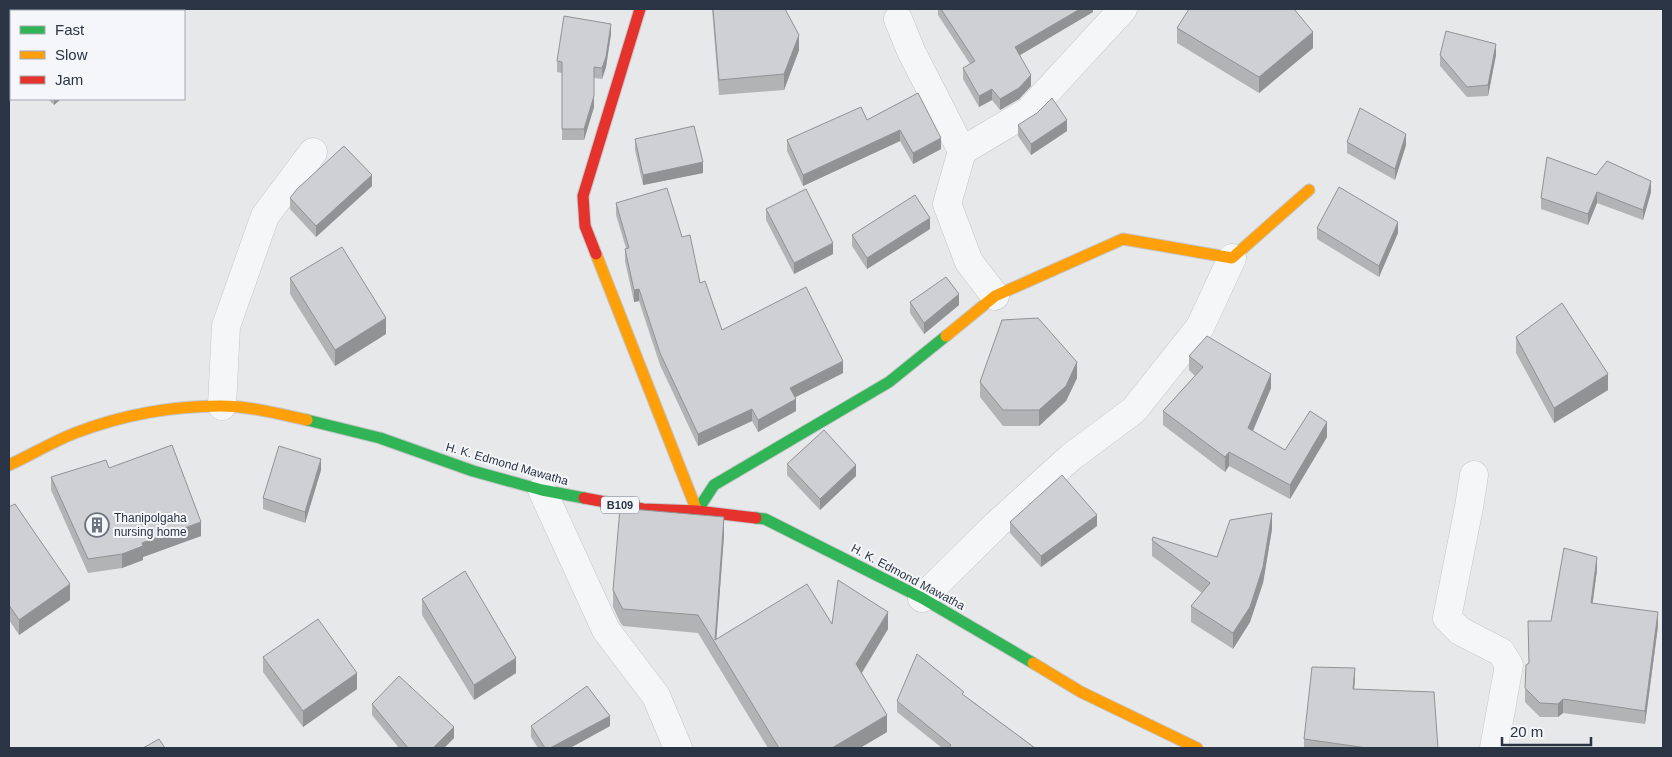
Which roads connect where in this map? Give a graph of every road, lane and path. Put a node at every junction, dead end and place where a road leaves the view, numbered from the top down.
1 (640, 9) edge
2 (1123, 9) edge
3 (898, 19) dead end
4 (962, 151) junction
5 (313, 152) dead end
6 (1309, 190) dead end
7 (1232, 258) junction
8 (995, 296) junction
9 (222, 406) junction
10 (9, 465) edge
11 (1474, 475) dead end
12 (542, 490) junction
13 (697, 511) junction
14 (922, 598) junction
15 (678, 748) edge
16 (1197, 748) edge
17 (1494, 748) edge

1 - 13 main road
2 - 4 street
3 - 4 street
4 - 8 street
5 - 9 street
6 - 7 main road
7 - 8 main road
7 - 14 street
8 - 13 main road
9 - 10 main road, H. K. Edmond Mawatha / B109
9 - 12 main road, H. K. Edmond Mawatha / B109
11 - 17 street
12 - 13 main road, H. K. Edmond Mawatha / B109
12 - 15 street
13 - 14 main road, H. K. Edmond Mawatha / B109
14 - 16 main road, H. K. Edmond Mawatha / B109

